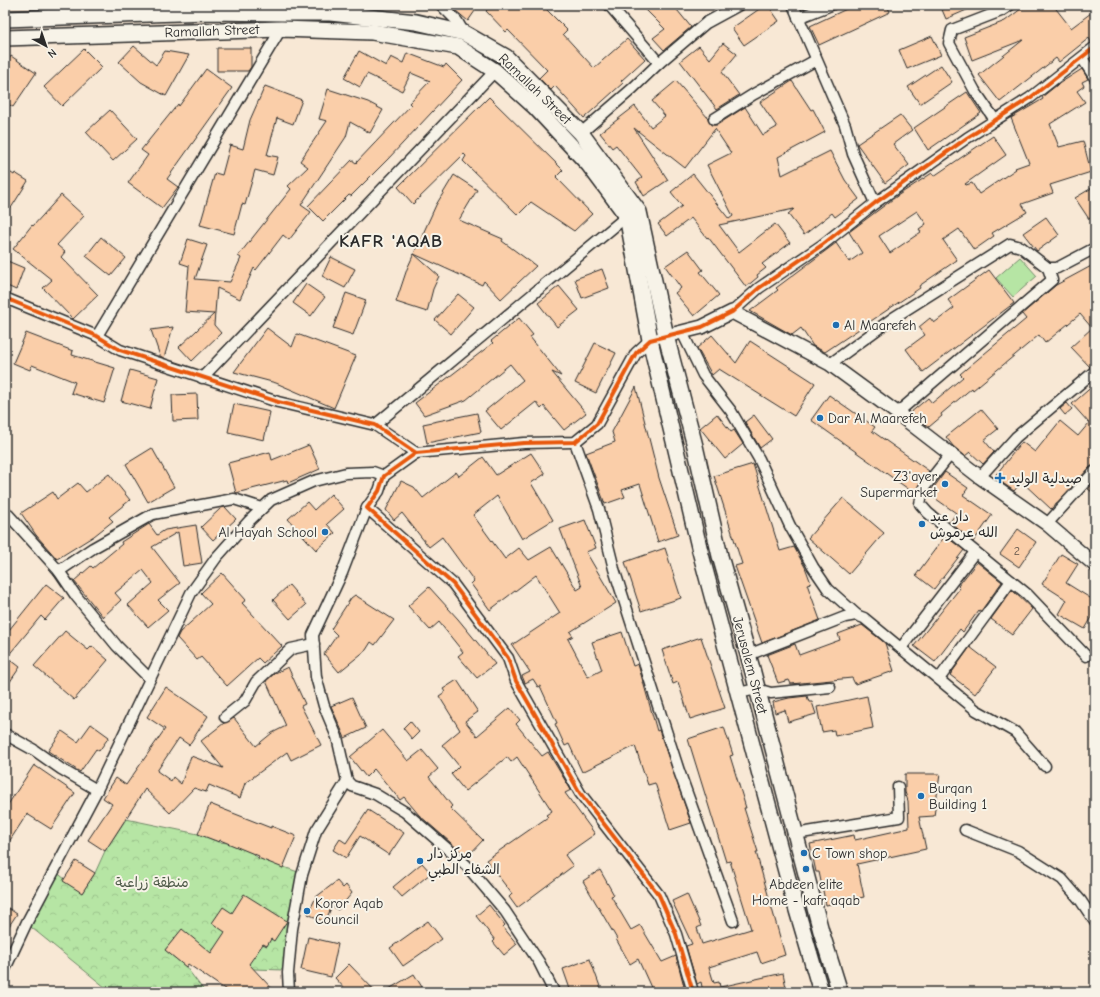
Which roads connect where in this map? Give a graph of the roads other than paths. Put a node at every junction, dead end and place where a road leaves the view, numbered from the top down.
1 (441, 5) edge
2 (609, 5) edge
3 (739, 5) edge
4 (794, 5) edge
5 (831, 5) edge
6 (1010, 5) edge
7 (798, 18) junction
8 (5, 19) edge
9 (281, 29) junction
10 (464, 33) junction
11 (5, 38) edge
12 (1095, 47) edge
13 (1082, 58) junction
14 (816, 60) junction
15 (659, 63) junction
16 (495, 71) junction
17 (1095, 78) edge
18 (714, 120) dead end
19 (995, 120) junction
20 (581, 132) junction
21 (875, 203) junction
22 (627, 216) junction
23 (1095, 248) edge
24 (1048, 268) junction
25 (5, 298) edge
26 (732, 312) junction
27 (682, 332) junction
28 (97, 336) junction
29 (666, 336) junction
30 (650, 340) junction
31 (830, 364) junction
32 (1095, 371) edge
33 (202, 378) junction
34 (898, 413) junction
35 (375, 425) junction
36 (575, 442) junction
37 (416, 453) junction
38 (950, 455) junction
39 (1095, 471) edge
40 (384, 476) junction
41 (980, 477) junction
42 (262, 508) junction
43 (367, 508) junction
44 (5, 511) edge
45 (1047, 524) junction
46 (975, 552) junction
47 (1095, 565) edge
48 (59, 571) junction
49 (1011, 581) junction
50 (857, 616) junction
51 (314, 644) junction
52 (901, 648) junction
53 (748, 655) junction
54 (1086, 656) dead end
55 (149, 678) junction
56 (939, 679) junction
57 (830, 687) dead end
58 (757, 689) junction
59 (738, 693) junction
60 (224, 717) dead end
61 (5, 734) edge
62 (1045, 766) dead end
63 (348, 781) junction
64 (898, 787) dead end
65 (97, 790) junction
66 (965, 830) dead end
67 (795, 834) junction
68 (733, 921) dead end
69 (1095, 922) edge
70 (5, 970) edge
71 (289, 992) edge
72 (554, 992) edge
73 (693, 992) edge
74 (821, 992) edge
75 (840, 992) edge

1 - 10 street
2 - 15 street
3 - 15 street
4 - 7 street
5 - 7 street
6 - 19 street
7 - 14 street
8 - 10 main road, Ramallah Street
9 - 11 main road, Ramallah Street
9 - 16 main road, Ramallah Street
9 - 28 street
10 - 20 main road, Ramallah Street
12 - 13 street
13 - 17 street
13 - 19 street
14 - 18 street
14 - 21 street
15 - 20 street
16 - 22 main road, Ramallah Street
16 - 33 street
19 - 21 street
20 - 29 main road, Ramallah Street
21 - 26 street
22 - 30 main road, Ramallah Street
22 - 35 street
23 - 24 street
24 - 31 street
24 - 34 street
25 - 28 street
26 - 27 street
26 - 31 street
27 - 29 street
27 - 50 street
28 - 33 street
29 - 30 street
29 - 53 main road, Jerusalem Street
30 - 36 street
30 - 59 main road, Jerusalem Street
31 - 34 street
32 - 41 street
33 - 35 street
34 - 38 street
35 - 37 street
36 - 37 street
36 - 68 street
37 - 40 street
38 - 41 street
38 - 46 street
39 - 45 street
40 - 42 street
40 - 43 street
41 - 45 street
42 - 48 street
42 - 55 street
43 - 51 street
43 - 73 street
44 - 48 street
45 - 47 street
46 - 49 street
46 - 52 street
48 - 55 street
49 - 54 street
49 - 56 street
50 - 52 street
50 - 53 street
51 - 60 street
51 - 63 street
52 - 56 street
53 - 58 main road, Jerusalem Street
55 - 65 street
56 - 62 street
57 - 58 street
58 - 59 street
58 - 67 main road, Jerusalem Street
59 - 74 main road, Jerusalem Street
61 - 65 street
63 - 71 street
63 - 72 street
64 - 67 street
65 - 70 street
66 - 69 street
67 - 75 main road, Jerusalem Street

